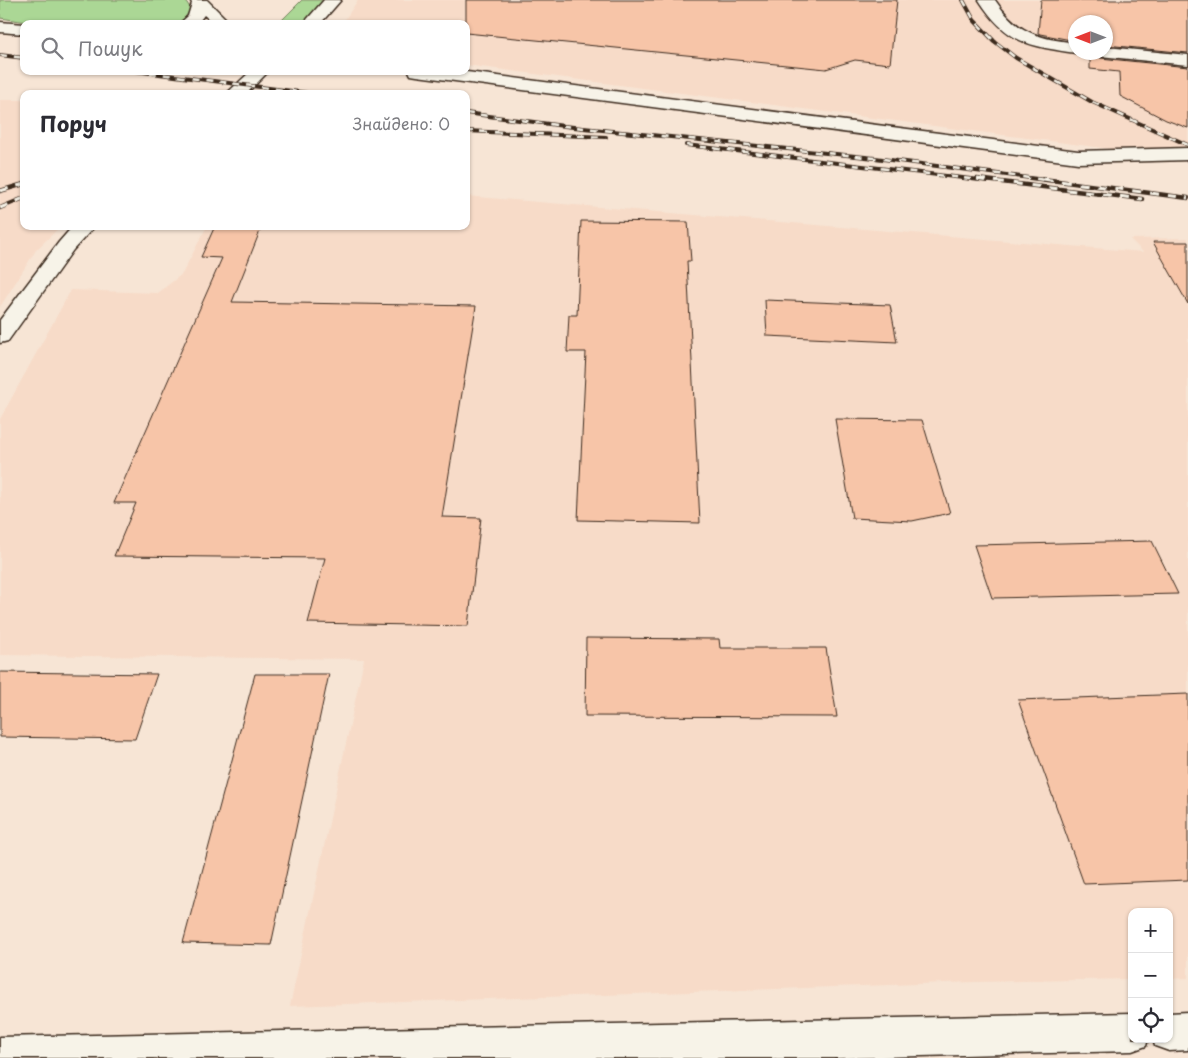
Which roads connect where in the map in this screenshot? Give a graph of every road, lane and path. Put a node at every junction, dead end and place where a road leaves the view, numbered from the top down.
1 (334, 0) edge
2 (988, 0) edge
3 (199, 2) edge
4 (192, 20) edge
5 (219, 20) edge
6 (315, 20) edge
7 (0, 27) edge
8 (20, 29) edge
9 (1068, 47) edge
10 (1113, 53) edge
11 (1188, 60) edge
12 (256, 75) edge
13 (448, 75) edge
14 (240, 90) edge
15 (1188, 154) edge
16 (82, 230) edge
17 (0, 336) edge
18 (1188, 1031) edge
19 (1128, 1032) edge
20 (1173, 1032) edge
21 (0, 1057) edge

1 - 6 street
2 - 9 street
3 - 4 street
3 - 5 street
7 - 8 street
10 - 11 street
12 - 14 street
13 - 15 street
16 - 17 street
18 - 20 street
19 - 21 street

